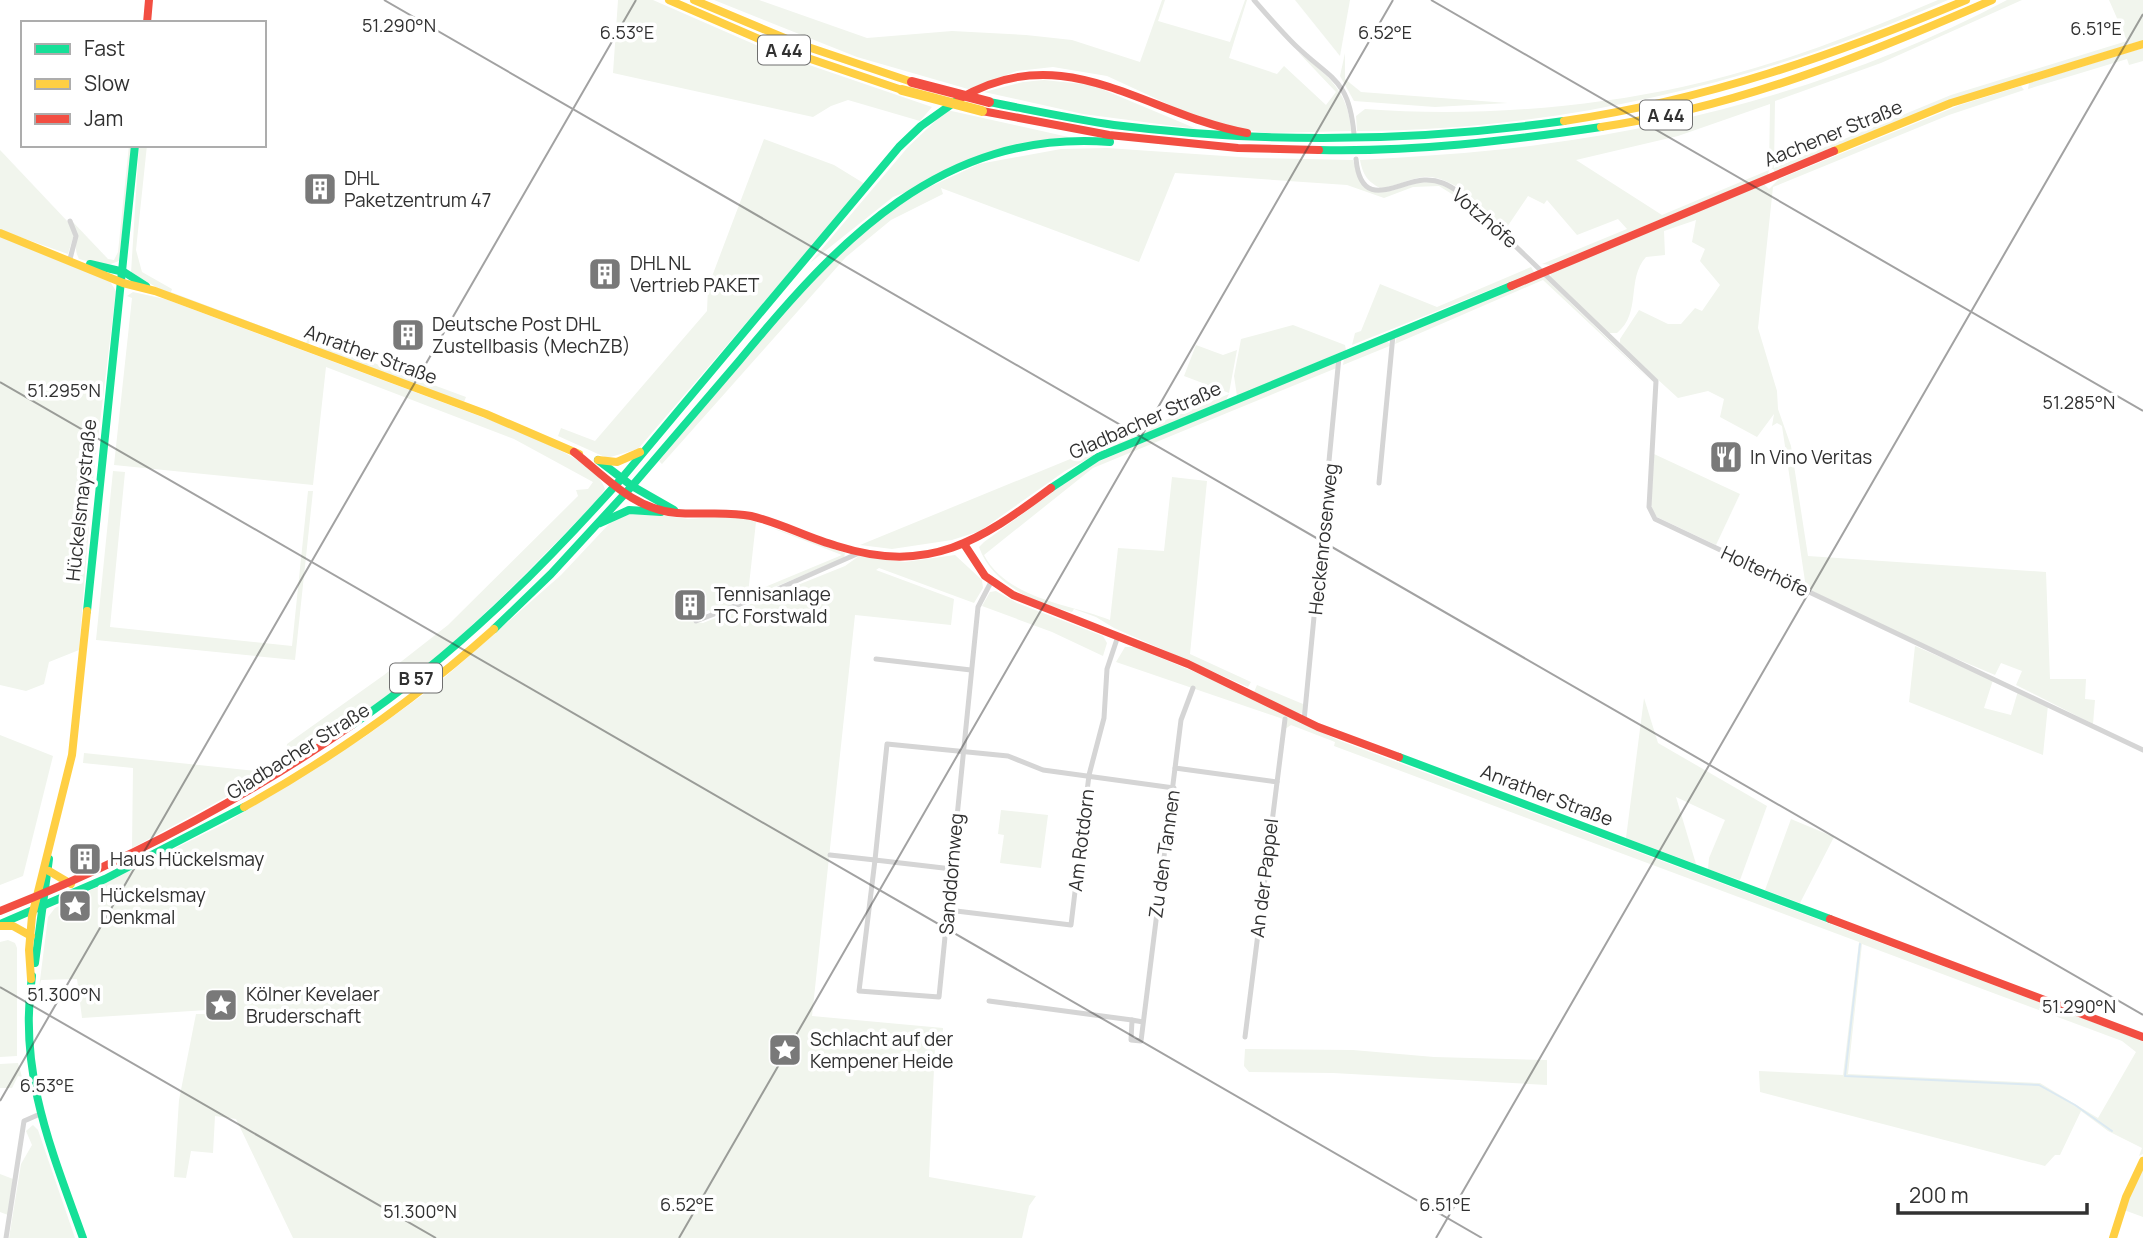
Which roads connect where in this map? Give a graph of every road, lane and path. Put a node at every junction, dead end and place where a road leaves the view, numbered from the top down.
1 (149, 0) edge
2 (669, 0) edge
3 (694, 0) edge
4 (1254, 0) edge
5 (1966, 0) edge
6 (1992, 0) edge
7 (147, 21) edge
8 (2143, 44) edge
9 (1351, 137) junction
10 (135, 147) edge
11 (1208, 147) junction
12 (1356, 159) dead end
13 (70, 221) dead end
14 (0, 233) edge
15 (70, 259) junction
16 (1540, 273) junction
17 (123, 277) junction
18 (1393, 335) junction
19 (1339, 357) junction
20 (649, 447) junction
21 (574, 452) junction
22 (598, 460) junction
23 (619, 481) junction
24 (1379, 483) dead end
25 (629, 490) junction
26 (661, 512) junction
27 (700, 514) junction
28 (595, 526) junction
29 (964, 544) junction
30 (859, 553) junction
31 (992, 582) junction
32 (696, 621) dead end
33 (1119, 636) junction
34 (876, 659) dead end
35 (971, 670) junction
36 (1193, 688) dead end
37 (1285, 719) dead end
38 (1304, 721) junction
39 (2143, 750) edge
40 (962, 751) junction
41 (1175, 768) junction
42 (1089, 775) junction
43 (1277, 782) junction
44 (1174, 788) junction
45 (830, 855) dead end
46 (49, 856) junction
47 (876, 860) junction
48 (952, 869) junction
49 (49, 871) junction
50 (71, 884) junction
51 (40, 901) junction
52 (948, 910) junction
53 (0, 911) edge
54 (0, 925) edge
55 (31, 936) junction
56 (31, 979) junction
57 (989, 1001) dead end
58 (1132, 1020) junction
59 (1143, 1022) junction
60 (1245, 1037) dead end
61 (2143, 1037) edge
62 (40, 1114) junction
63 (2142, 1162) edge
64 (6, 1238) edge
65 (83, 1238) edge
66 (2113, 1238) edge

1 - 7 main road
2 - 11 main road, A 44, bridge
3 - 9 main road, A 44, bridge
4 - 9 street
5 - 9 main road, A 44
6 - 11 main road, A 44
8 - 16 main road, Aachener Straße
9 - 20 main road, Gladbacher Straße
10 - 17 main road, Hückelsmaystraße
11 - 25 main road, Gladbacher Straße
12 - 16 street, Votzhöfe
13 - 15 street
14 - 15 main road, Anrather Straße
15 - 17 main road, Anrather Straße
16 - 18 main road, Gladbacher Straße
16 - 39 street, Holterhöfe
17 - 21 main road, Anrather Straße
17 - 46 main road, Hückelsmaystraße
18 - 19 main road, Gladbacher Straße
18 - 24 street
19 - 29 main road, Gladbacher Straße
19 - 38 street, Heckenrosenweg
20 - 22 main road
20 - 23 main road, Gladbacher Straße
21 - 22 main road, Anrather Straße
21 - 23 main road, Anrather Straße
22 - 23 main road, Anrather Straße
23 - 25 main road, Anrather Straße
23 - 50 main road, Gladbacher Straße / B 57
25 - 26 main road, Anrather Straße
25 - 27 main road, Anrather Straße
25 - 28 main road, Gladbacher Straße / B 57
26 - 27 main road, Anrather Straße
26 - 28 main road
27 - 30 main road, Anrather Straße
28 - 51 main road, Gladbacher Straße / B 57
29 - 30 main road, Gladbacher Straße
29 - 31 main road, Anrather Straße
30 - 32 street, Gladbacher Straße
31 - 33 main road, Anrather Straße
31 - 35 street, Sanddornweg
33 - 38 main road, Anrather Straße
33 - 42 street, Am Rotdorn
34 - 35 street
35 - 40 street, Sanddornweg
36 - 41 street, Zu den Tannen
37 - 43 street, An der Pappel
38 - 61 main road, Anrather Straße
40 - 42 street
40 - 47 street
40 - 48 street, Sanddornweg
41 - 43 street
41 - 44 street, Zu den Tannen
42 - 44 street
42 - 52 street, Am Rotdorn
43 - 60 street, An der Pappel
44 - 59 street, Zu den Tannen
45 - 47 street
46 - 49 main road, Hückelsmaystraße
46 - 51 main road, Hückelsmaystraße
47 - 48 street
47 - 52 street, Sanddornweg
48 - 52 street, Sanddornweg
49 - 50 main road
49 - 51 main road, Hückelsmaystraße
50 - 51 main road, Gladbacher Straße / B 57
51 - 53 main road, Gladbacher Straße / B 57
51 - 54 main road, Gladbacher Straße / B 57
51 - 55 main road, Hückelsmaystraße
51 - 56 main road, Hückelsmaystraße
54 - 55 main road
55 - 56 main road, Hückelsmaystraße
56 - 62 main road, Hückelsmaystraße
57 - 58 street
58 - 59 street
58 - 59 street
62 - 64 street
62 - 65 main road, Hückelsmaystraße
63 - 66 main road

